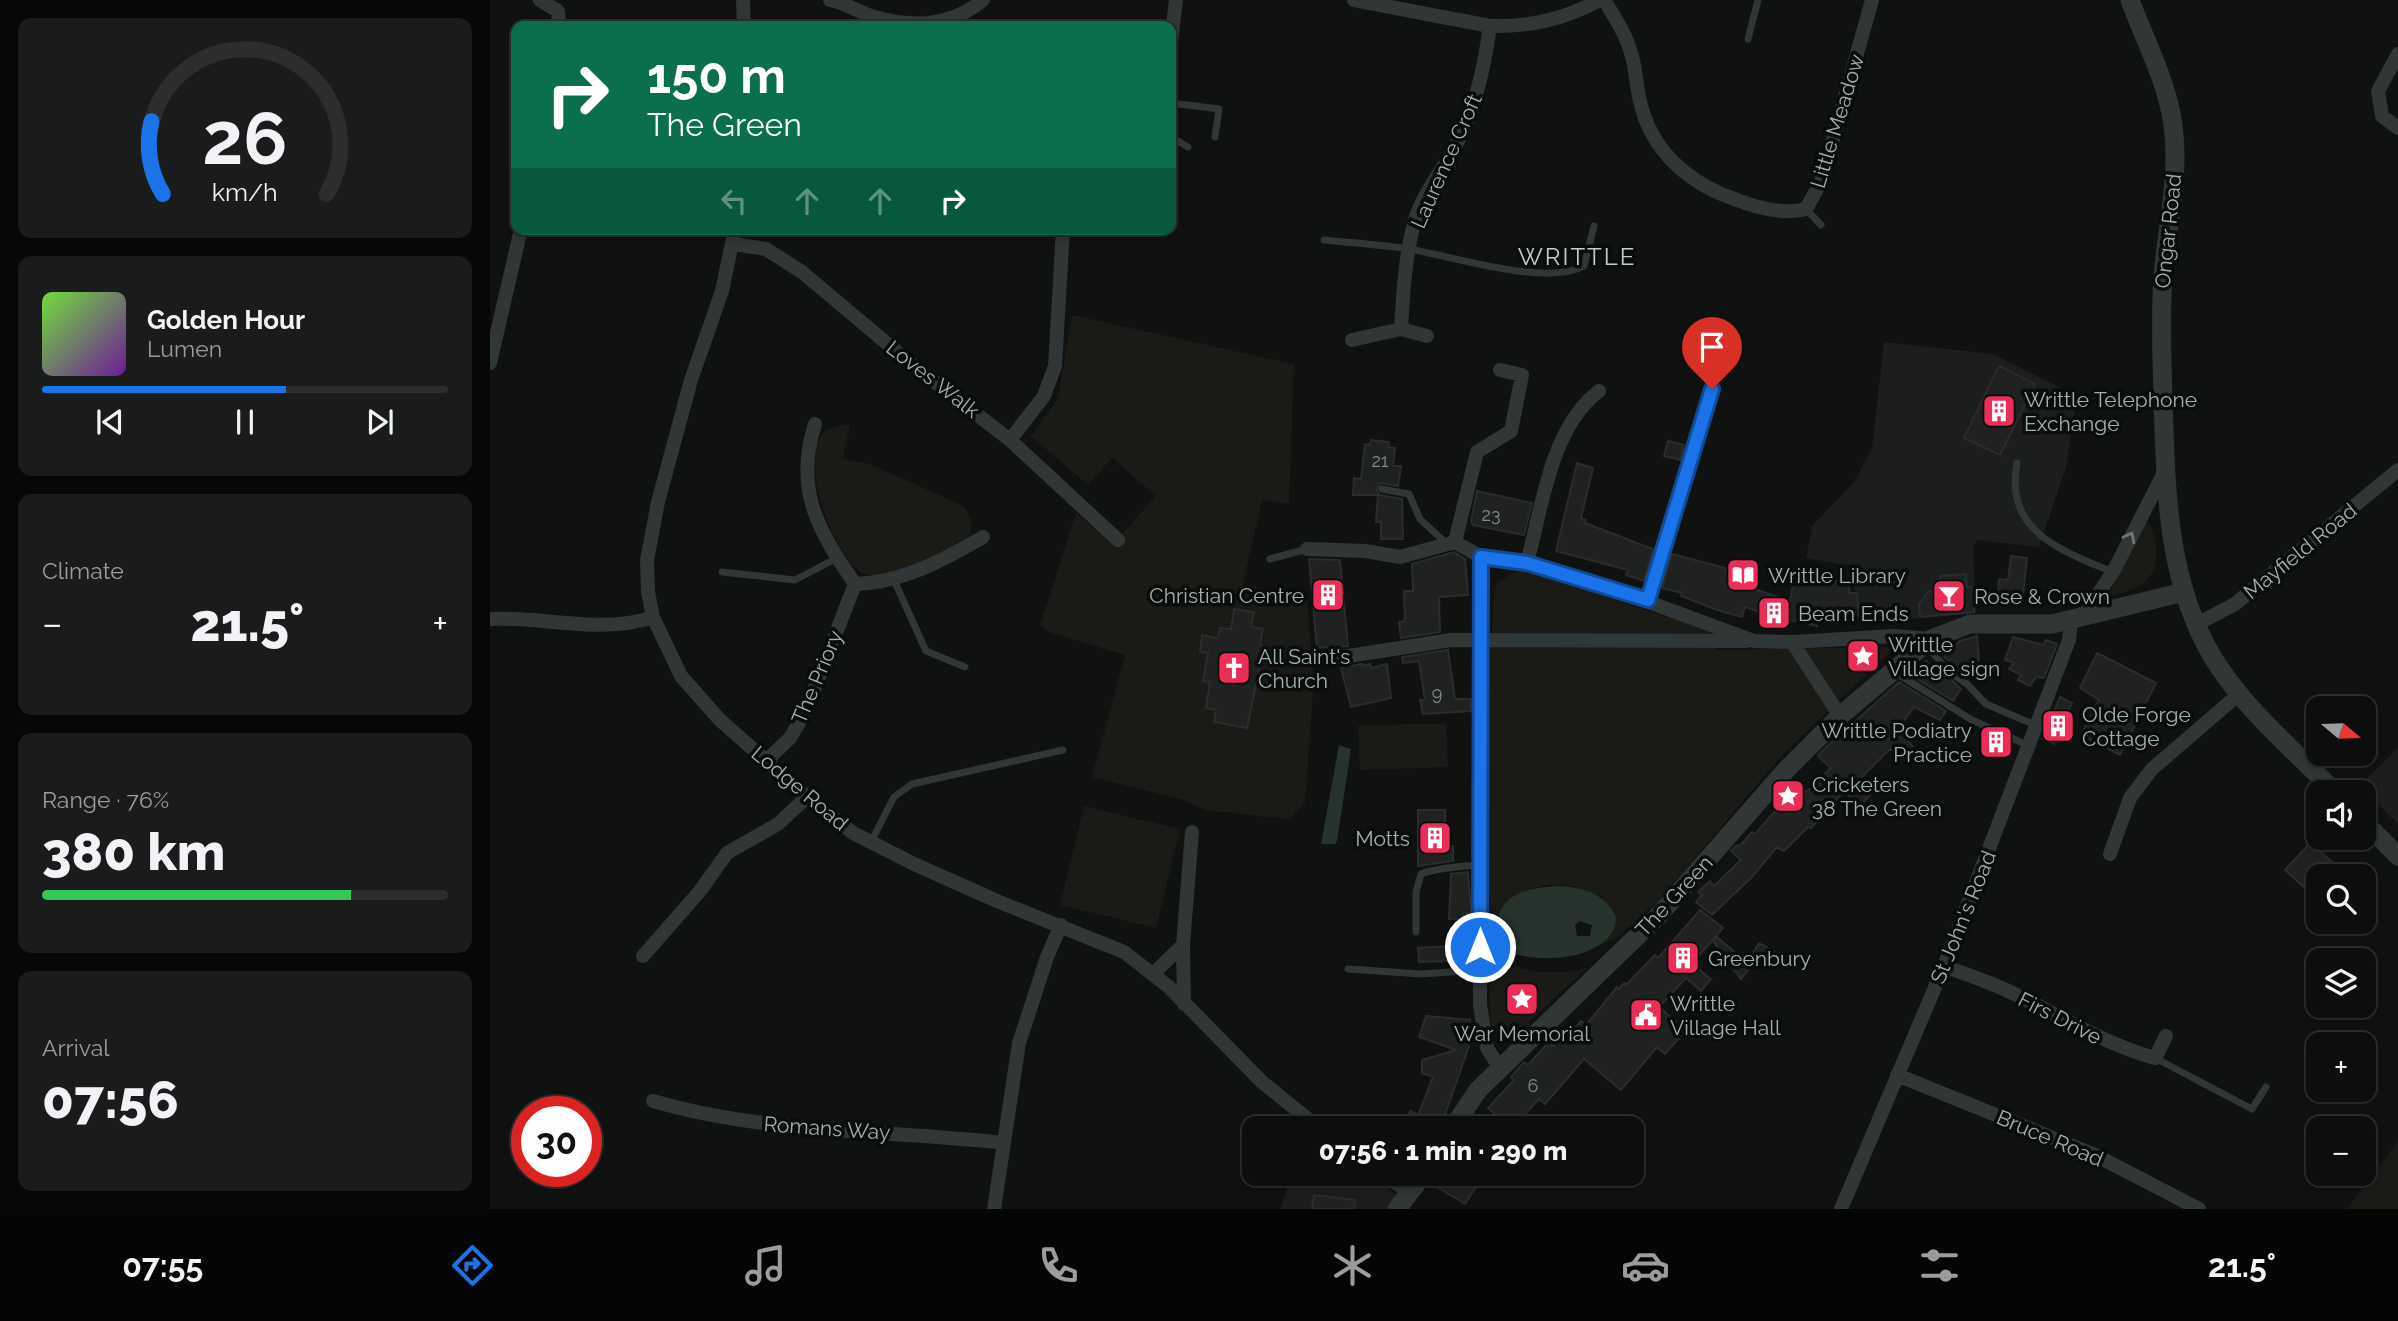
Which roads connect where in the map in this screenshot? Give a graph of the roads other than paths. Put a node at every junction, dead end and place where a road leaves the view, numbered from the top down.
1 (540, 0) edge
2 (743, 0) edge
3 (830, 0) edge
4 (983, 0) edge
5 (1176, 0) edge
6 (1354, 0) edge
7 (1602, 0) edge
8 (1758, 0) edge
9 (1872, 0) edge
10 (2130, 0) edge
11 (559, 21) edge
12 (744, 21) edge
13 (892, 21) edge
14 (941, 21) edge
15 (1174, 21) edge
16 (1490, 26) junction
17 (1748, 38) dead end
18 (2398, 54) edge
19 (1176, 104) edge
20 (2398, 128) edge
21 (1215, 137) dead end
22 (1176, 140) edge
23 (1188, 147) dead end
24 (1806, 209) junction
25 (1821, 225) dead end
26 (1594, 226) dead end
27 (520, 235) edge
28 (1063, 235) edge
29 (734, 237) edge
30 (1324, 240) dead end
31 (1409, 249) junction
32 (1401, 329) junction
33 (1427, 337) dead end
34 (1352, 340) dead end
35 (490, 363) edge
36 (1500, 370) dead end
37 (1712, 389) dead end
38 (1599, 391) dead end
39 (815, 424) dead end
40 (1010, 440) junction
41 (2017, 463) dead end
42 (2165, 471) junction
43 (2398, 471) edge
44 (1382, 489) dead end
45 (983, 537) dead end
46 (1118, 540) dead end
47 (1452, 544) junction
48 (1307, 549) joint
49 (837, 557) junction
50 (1481, 557) junction
51 (1270, 559) dead end
52 (1527, 563) junction
53 (722, 572) dead end
54 (2112, 572) junction
55 (892, 578) junction
56 (855, 584) junction
57 (2184, 592) junction
58 (1648, 600) junction
59 (653, 617) junction
60 (2077, 618) junction
61 (490, 619) edge
62 (2197, 624) junction
63 (1754, 640) junction
64 (1928, 641) junction
65 (1481, 642) junction
66 (1792, 642) junction
67 (1310, 658) dead end
68 (965, 667) dead end
69 (1893, 670) junction
70 (2238, 695) junction
71 (1840, 716) junction
72 (2035, 725) junction
73 (2027, 745) junction
74 (1063, 750) dead end
75 (766, 761) junction
76 (2323, 780) edge
77 (807, 797) junction
78 (1192, 832) dead end
79 (2376, 834) edge
80 (871, 843) junction
81 (2110, 854) dead end
82 (2398, 856) edge
83 (1480, 866) junction
84 (1061, 925) junction
85 (1416, 932) dead end
86 (1183, 945) junction
87 (643, 956) dead end
88 (1944, 966) junction
89 (1348, 969) dead end
90 (1480, 970) junction
91 (1154, 973) junction
92 (1184, 1004) junction
93 (2166, 1036) dead end
94 (2155, 1058) junction
95 (1499, 1067) junction
96 (1897, 1075) junction
97 (2266, 1087) dead end
98 (653, 1101) dead end
99 (1304, 1116) edge
100 (1461, 1116) edge
101 (1003, 1143) junction
102 (1392, 1186) edge
103 (1415, 1186) edge
104 (1403, 1201) edge
105 (994, 1209) edge
106 (1841, 1209) edge
107 (2199, 1209) edge

1 - 11 street
2 - 12 street
3 - 13 street
4 - 14 street
5 - 15 street
6 - 16 street
7 - 16 street
7 - 24 street, Little Meadow
8 - 17 lane
9 - 24 street, Little Meadow
10 - 42 street, Ongar Road
16 - 31 street, Laurence Croft
18 - 20 street
19 - 21 lane
22 - 23 lane
24 - 25 lane
26 - 31 lane
27 - 35 street
28 - 40 street
29 - 40 street, Loves Walk
29 - 59 street, Lodge Road
30 - 31 lane
31 - 32 street, Laurence Croft
32 - 33 street
32 - 34 street
36 - 47 street
37 - 58 street
38 - 52 street
39 - 49 street
40 - 46 street, Loves Walk
41 - 54 lane
54 -> 42 street, Ongar Road
42 - 57 street, Ongar Road
43 - 62 street, Mayfield Road
44 - 47 lane
45 - 55 street
47 - 48 street
47 - 50 street
48 - 51 lane
49 - 53 lane
49 - 56 street
50 - 52 street, The Green
50 - 65 street
52 - 58 street, The Green
54 - 60 street, Ongar Road
55 - 56 street
55 - 68 lane
56 - 75 street, The Priory
57 - 60 street, The Green
57 - 62 street, Ongar Road
58 - 63 street, The Green
59 - 61 street
59 - 75 street, Lodge Road
60 - 64 street, The Green
60 - 72 street, St John's Road
62 - 70 street, Ongar Road
63 - 65 street, The Green
63 - 66 street, The Green
64 - 66 street, The Green
64 - 69 street, The Green
64 - 72 lane
65 - 67 street, The Green
65 - 83 street
66 - 71 street
69 - 71 street, The Green
69 - 73 lane
70 - 76 street, Ongar Road
70 - 81 street
71 - 95 street, The Green
72 - 73 street, St John's Road
73 - 88 street, St John's Road
74 - 80 lane
75 - 77 street, Lodge Road
77 - 80 street, Lodge Road
77 - 87 street
78 - 86 street
79 - 82 street
80 - 84 street, Lodge Road
83 - 85 lane
83 - 90 street
84 - 91 street, Lodge Road
84 - 101 street
86 - 91 street
86 - 92 street
88 - 94 street, Firs Drive
88 - 96 street, St John's Road
89 - 90 lane
90 - 95 street
91 - 92 street, Lodge Road
92 - 99 street, Lodge Road
93 - 94 street
94 - 97 lane
95 - 100 street, The Green
96 - 106 street, St John's Road
96 - 107 street, Bruce Road
98 - 101 street, Romans Way
101 - 105 street
102 - 104 street
103 - 104 street

